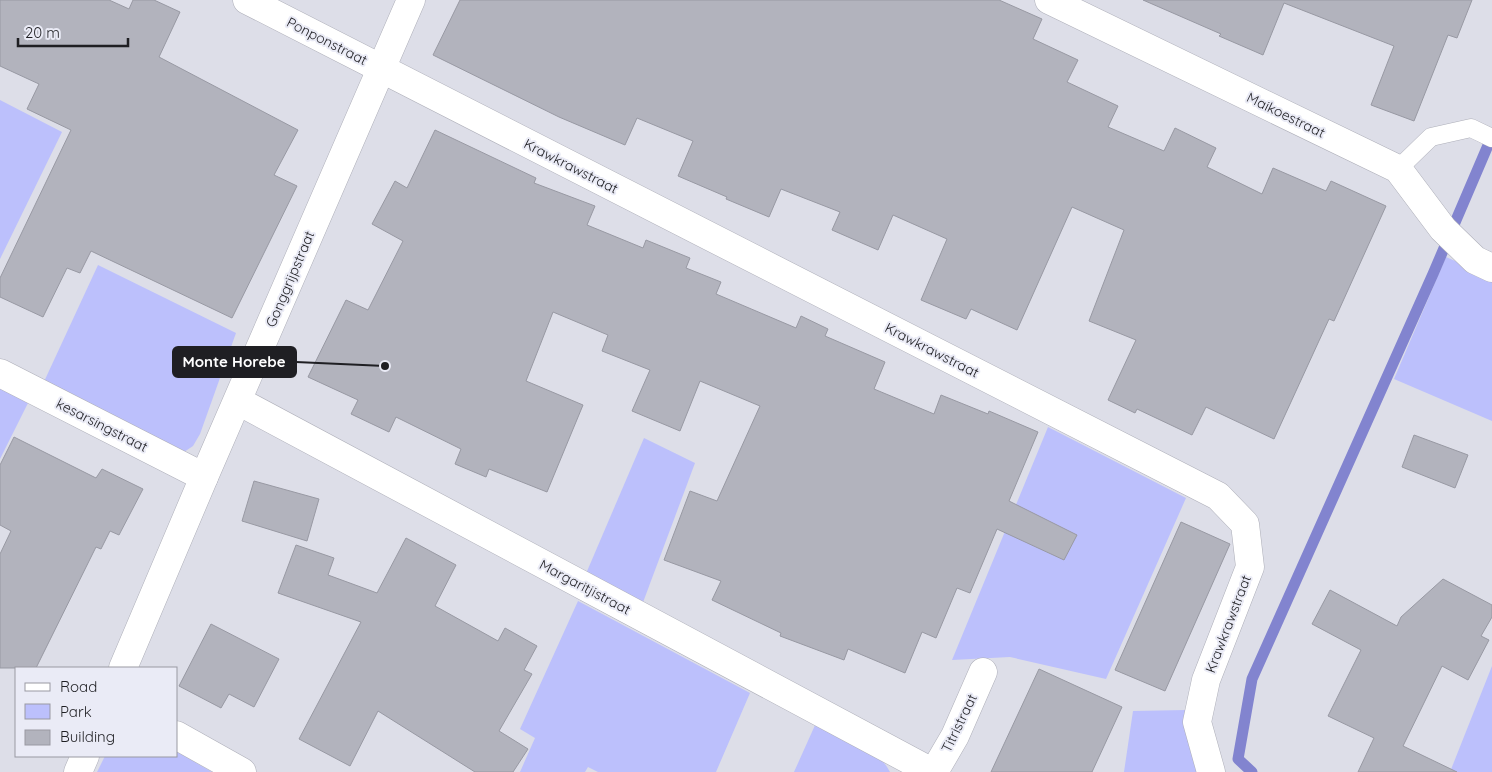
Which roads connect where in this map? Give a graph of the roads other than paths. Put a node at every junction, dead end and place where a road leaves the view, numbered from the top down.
1 (246, 0) edge
2 (410, 0) edge
3 (1049, 0) edge
4 (380, 69) junction
5 (1492, 138) edge
6 (1398, 169) junction
7 (1492, 268) edge
8 (0, 373) edge
9 (238, 401) junction
10 (204, 477) junction
11 (123, 667) edge
12 (982, 672) dead end
13 (178, 736) edge
14 (85, 757) edge
15 (78, 772) edge
16 (242, 772) edge
17 (933, 772) edge
18 (1211, 772) edge

1 - 4 street, Ponponstraat
2 - 4 street, Gonggrijpstraat
3 - 6 street, Maikoestraat
4 - 9 street, Gonggrijpstraat
4 - 18 street, Krawkrawstraat
5 - 6 lane
6 - 7 street, Maikoestraat
8 - 10 street, kesarsingstraat
9 - 10 street, Gonggrijpstraat
9 - 17 street, Margaritjistraat
10 - 11 street, Gonggrijpstraat
12 - 17 street, Titristraat
13 - 16 street
14 - 15 street

